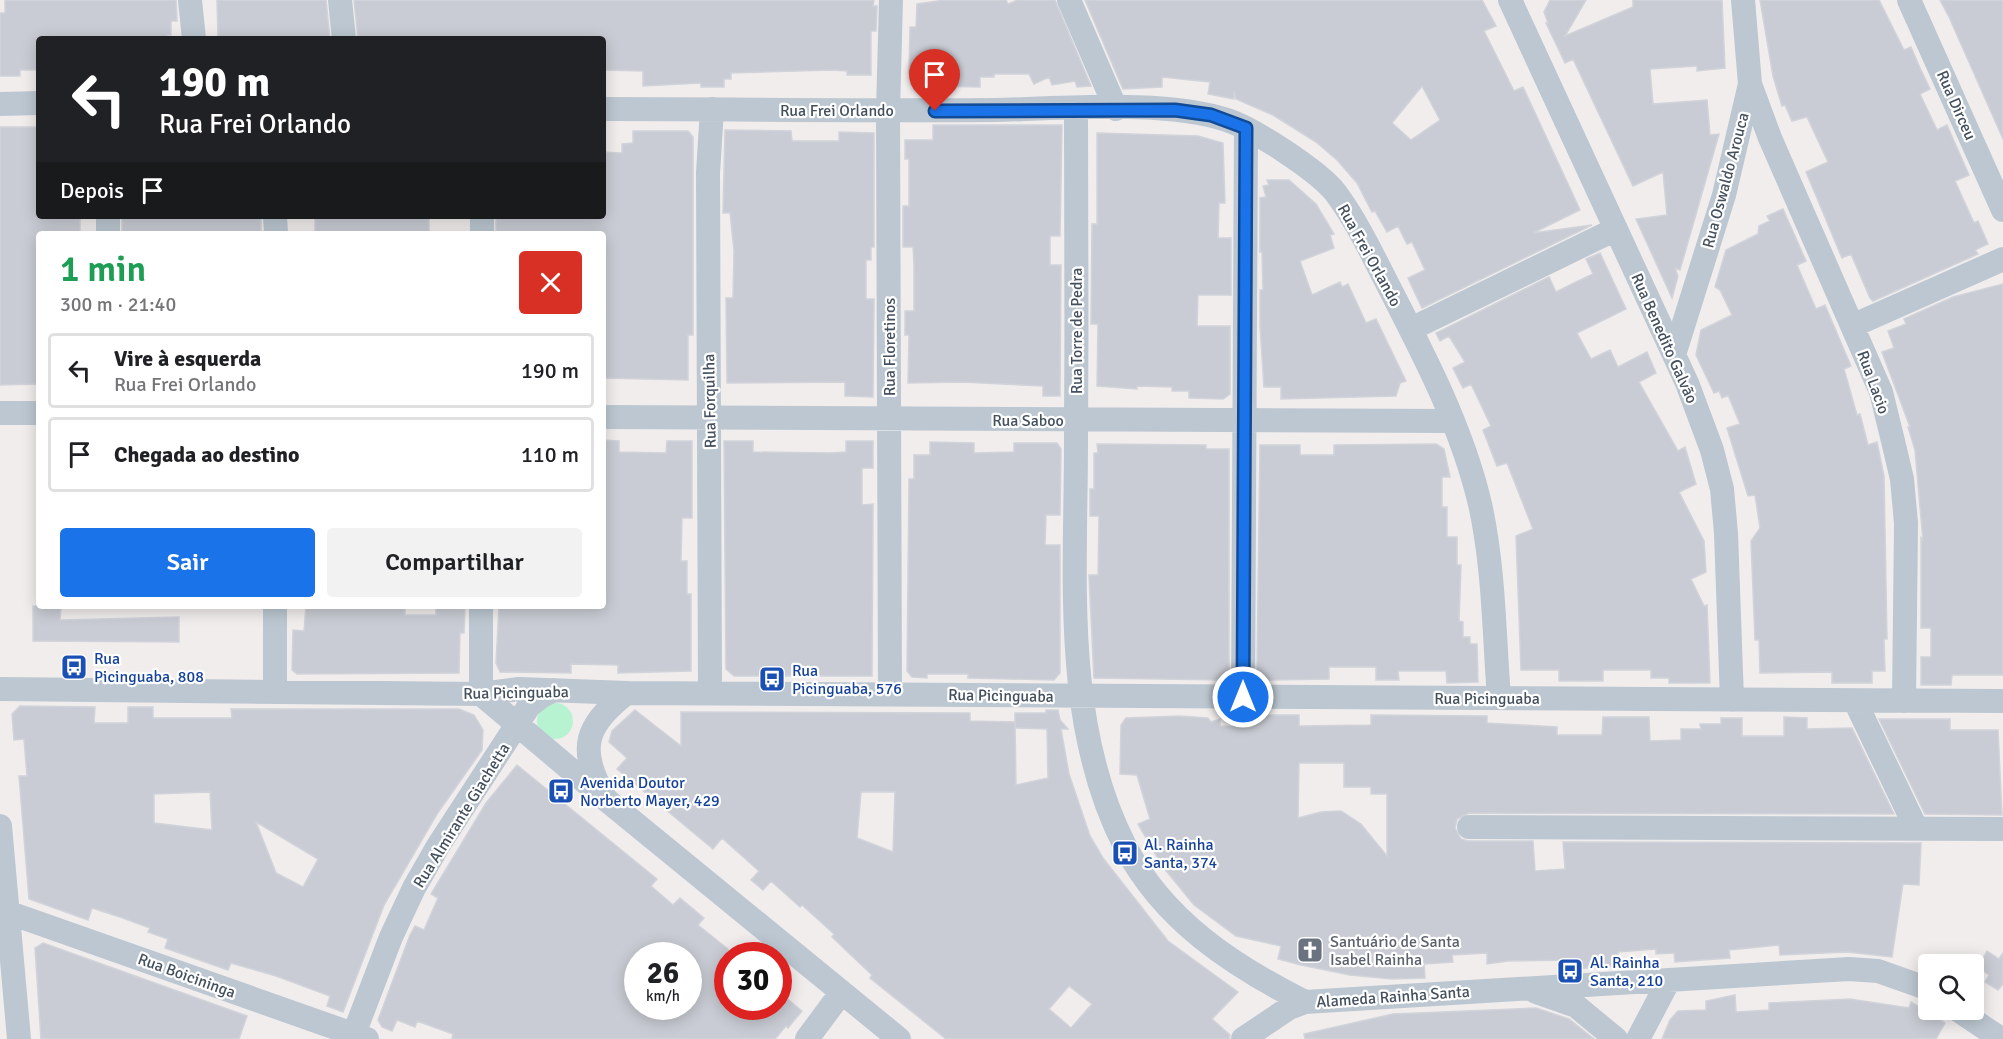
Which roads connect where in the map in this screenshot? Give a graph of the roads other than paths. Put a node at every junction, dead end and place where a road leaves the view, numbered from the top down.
1 (190, 0) edge
2 (340, 0) edge
3 (891, 0) edge
4 (1069, 0) edge
5 (1510, 0) edge
6 (1743, 0) edge
7 (1909, 0) edge
8 (194, 36) edge
9 (344, 36) edge
10 (1750, 84) junction
11 (0, 104) edge
12 (36, 104) edge
13 (606, 109) edge
14 (712, 109) junction
15 (1076, 109) junction
16 (1116, 109) junction
17 (888, 111) junction
18 (1246, 128) junction
19 (2003, 210) edge
20 (1616, 229) junction
21 (2003, 259) edge
22 (1852, 326) junction
23 (1411, 329) junction
24 (1674, 355) junction
25 (0, 413) edge
26 (36, 413) edge
27 (606, 417) edge
28 (709, 418) junction
29 (889, 420) junction
30 (1077, 420) junction
31 (1245, 421) junction
32 (1452, 421) junction
33 (275, 609) edge
34 (481, 609) edge
35 (0, 689) edge
36 (275, 690) junction
37 (554, 690) junction
38 (627, 693) junction
39 (710, 693) junction
40 (890, 693) junction
41 (481, 694) junction
42 (1081, 697) junction
43 (1243, 697) junction
44 (1498, 698) junction
45 (1732, 700) junction
46 (1855, 700) junction
47 (1904, 701) junction
48 (2003, 701) edge
49 (518, 726) junction
50 (609, 802) junction
51 (0, 826) edge
52 (1469, 827) dead end
53 (1916, 828) junction
54 (2003, 829) edge
55 (2, 871) edge
56 (7, 912) junction
57 (1669, 980) junction
58 (1619, 983) junction
59 (1918, 985) edge
60 (1519, 988) junction
61 (841, 993) junction
62 (1305, 1002) junction
63 (1973, 1020) edge
64 (357, 1037) edge
65 (19, 1039) edge
66 (807, 1039) edge
67 (899, 1039) edge
68 (1243, 1039) edge
69 (1618, 1039) edge
70 (1638, 1039) edge
71 (2001, 1039) edge

1 - 8 street
2 - 9 street
3 - 17 street, Rua Floretinos
4 - 16 street
5 - 20 street, Rua Benedito Galvão
6 - 10 street, Rua Oswaldo Arouca
7 - 19 street, Rua Dirceu
10 - 22 street, Rua Lacio
10 - 24 street, Rua Oswaldo Arouca
11 - 12 street
13 - 14 street, Rua Frei Orlando
14 - 17 street, Rua Frei Orlando
14 - 28 street, Rua Forquilha
15 - 16 street, Rua Frei Orlando
15 - 17 street, Rua Frei Orlando
15 - 30 street, Rua Torre de Pedra
16 - 18 street, Rua Frei Orlando
17 - 29 street, Rua Floretinos
18 - 23 street, Rua Frei Orlando
18 - 31 street
20 - 23 street
20 - 24 street, Rua Benedito Galvão
21 - 22 street
22 - 47 street, Rua Lacio
23 - 32 street, Rua Frei Orlando
24 - 45 street, Rua Benedito Galvão
25 - 26 street
27 - 28 street, Rua Saboo
28 - 29 street, Rua Saboo
28 - 39 street, Rua Forquilha
29 - 30 street, Rua Saboo
29 - 40 street, Rua Floretinos
30 - 31 street, Rua Saboo
30 - 42 street, Rua Torre de Pedra
31 - 32 street, Rua Saboo
31 - 43 street
32 - 44 street, Rua Frei Orlando
33 - 36 street
34 - 41 street
35 - 36 street, Rua Picinguaba
36 - 41 street, Rua Picinguaba
37 - 38 street, Rua Picinguaba
37 - 41 street, Rua Picinguaba
37 - 49 street, Rua Almirante Giachetta
38 - 39 street, Rua Picinguaba
38 - 50 street
39 - 40 street, Rua Picinguaba
40 - 42 street, Rua Picinguaba
41 - 49 street
42 - 43 street, Rua Picinguaba
42 - 62 street, Alameda Rainha Santa
43 - 44 street, Rua Picinguaba
44 - 45 street, Rua Picinguaba
45 - 46 street, Rua Picinguaba
46 - 47 street, Rua Picinguaba
46 - 53 street
47 - 48 street, Rua Picinguaba
49 - 50 street
49 - 64 street, Rua Almirante Giachetta
50 - 61 street
51 - 55 street
52 - 53 street
53 - 54 street
55 - 56 street
56 - 64 street, Rua Boicininga
56 - 65 street
57 - 58 street, Alameda Rainha Santa
57 - 59 street, Alameda Rainha Santa
57 - 70 street
58 - 60 street, Alameda Rainha Santa
58 - 69 street
60 - 62 street, Alameda Rainha Santa
60 - 69 street, Alameda Rainha Santa
61 - 66 street
61 - 67 street
62 - 68 street
63 - 71 street

